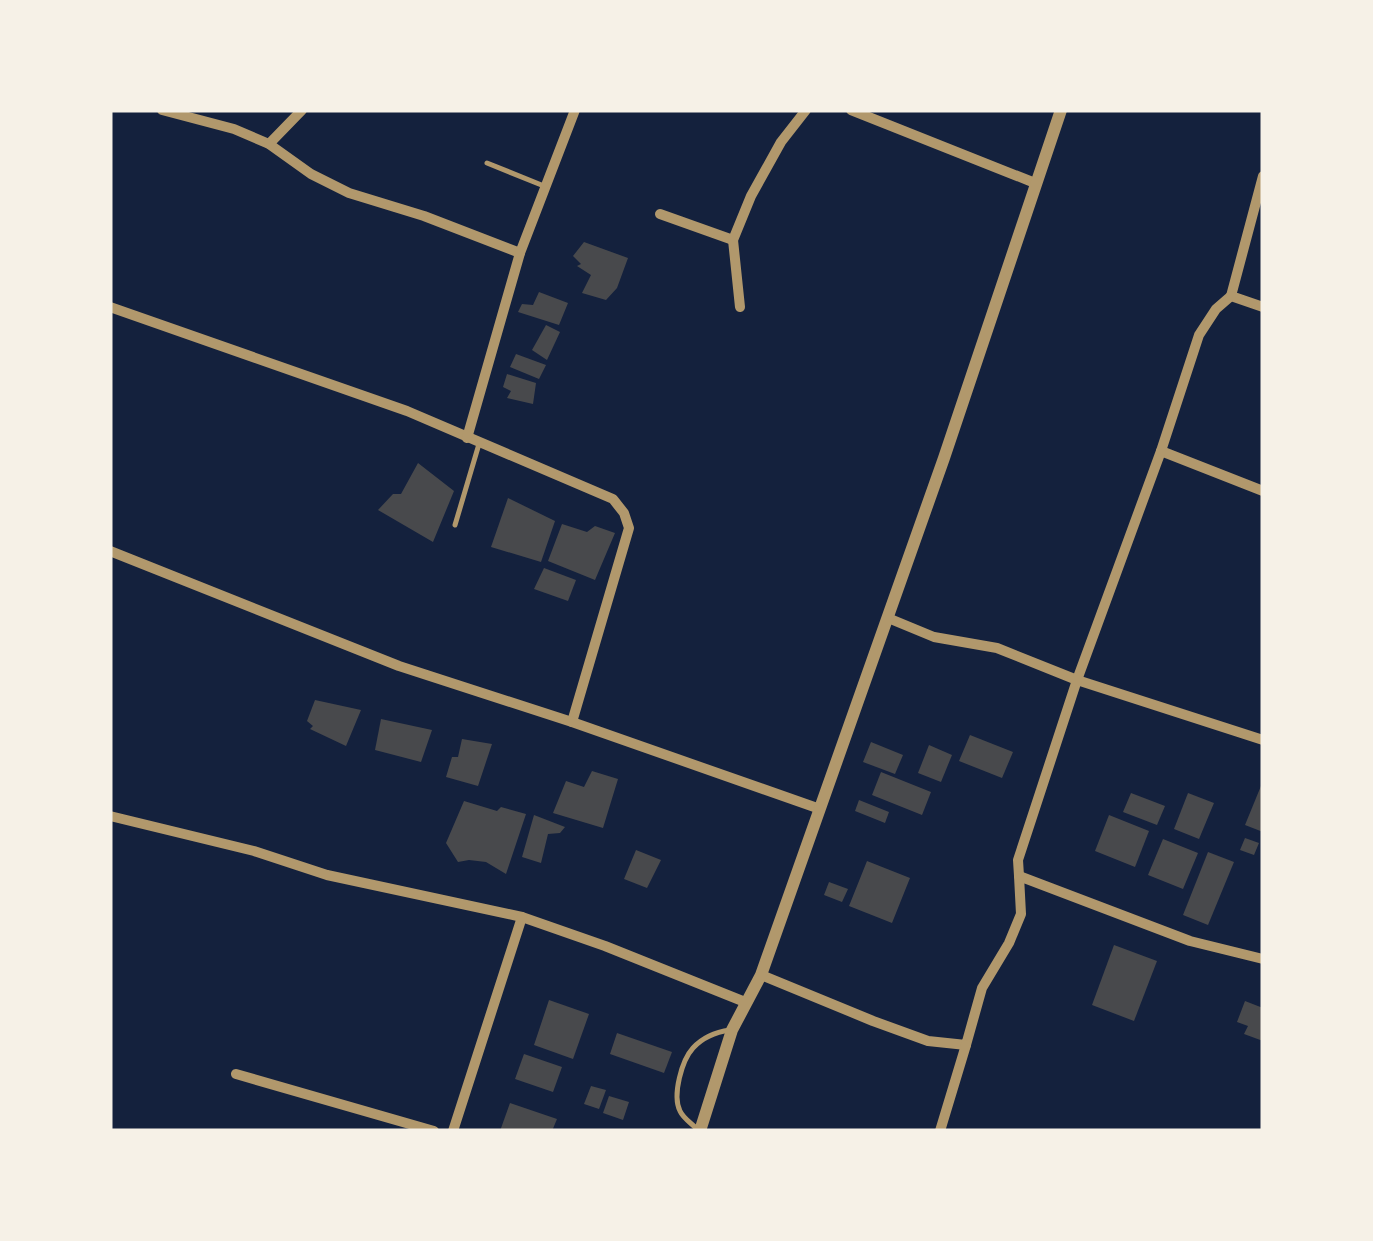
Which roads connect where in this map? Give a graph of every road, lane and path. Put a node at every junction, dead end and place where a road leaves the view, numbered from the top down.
1 (162, 110) edge
2 (302, 110) edge
3 (806, 110) edge
4 (851, 110) edge
5 (1061, 110) edge
6 (571, 111) edge
7 (269, 144) junction
8 (486, 164) dead end
9 (1263, 176) edge
10 (1035, 183) junction
11 (546, 186) junction
12 (660, 214) dead end
13 (733, 240) junction
14 (520, 253) junction
15 (1230, 296) junction
16 (110, 306) edge
17 (740, 307) dead end
18 (1263, 307) edge
19 (467, 438) junction
20 (479, 444) junction
21 (1161, 450) junction
22 (1263, 492) edge
23 (456, 525) dead end
24 (110, 552) edge
25 (888, 618) junction
26 (1077, 680) junction
27 (572, 722) junction
28 (1263, 740) edge
29 (820, 809) junction
30 (110, 818) edge
31 (1020, 876) junction
32 (522, 916) junction
33 (1263, 959) edge
34 (762, 975) junction
35 (746, 1002) junction
36 (732, 1030) junction
37 (966, 1045) junction
38 (236, 1074) dead end
39 (434, 1131) edge
40 (453, 1131) edge
41 (699, 1131) edge
42 (940, 1131) edge

1 - 7 street
2 - 7 street
3 - 13 street
4 - 10 street
5 - 10 street
6 - 11 street
7 - 14 street
8 - 11 lane
9 - 15 street
10 - 25 street
11 - 14 street
12 - 13 street
13 - 17 street
14 - 19 street
15 - 18 street
15 - 21 street
16 - 19 street
19 - 20 street
20 - 23 lane
20 - 27 street
21 - 22 street
21 - 26 street
24 - 27 street
25 - 26 street
25 - 29 street
26 - 28 street
26 - 31 street
27 - 29 street
29 - 34 street
30 - 32 street
31 - 33 street
31 - 37 street
32 - 35 street
32 - 40 street
34 - 35 street
34 - 37 street
35 - 36 street
36 - 41 street
36 - 41 lane
37 - 42 street
38 - 39 street

